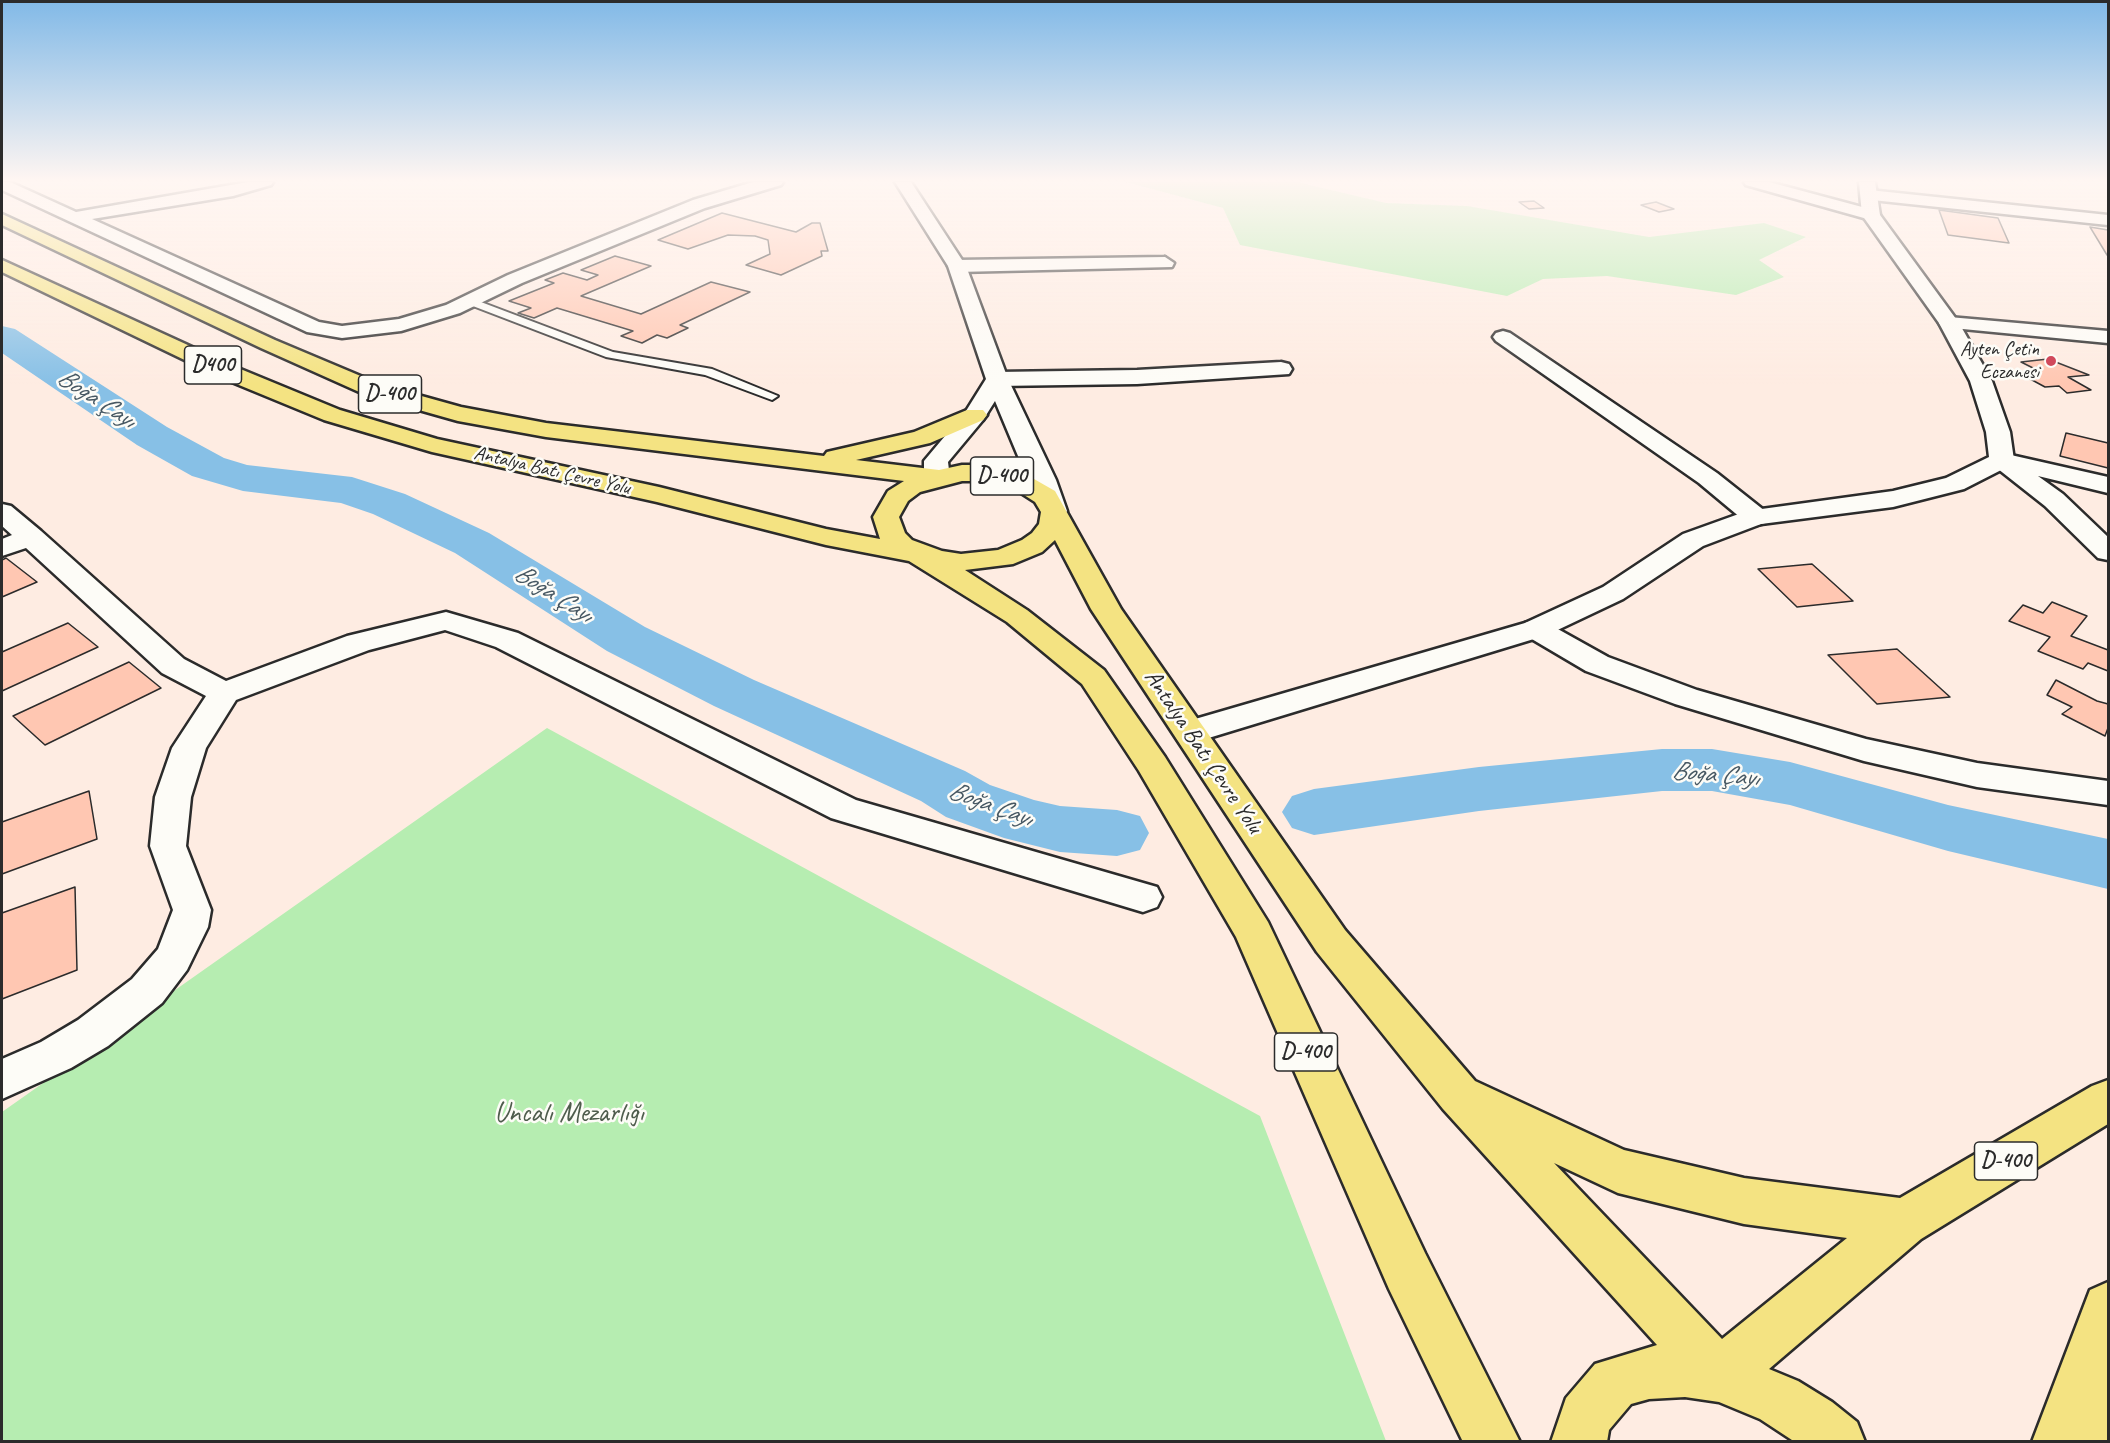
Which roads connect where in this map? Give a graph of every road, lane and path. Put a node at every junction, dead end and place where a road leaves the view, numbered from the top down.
1 (67, 249) edge
2 (144, 249) edge
3 (588, 249) edge
4 (946, 249) edge
5 (1902, 249) edge
6 (1165, 263) dead end
7 (2, 265) edge
8 (957, 266) junction
9 (469, 301) junction
10 (1949, 323) junction
11 (1503, 337) dead end
12 (2109, 337) edge
13 (1281, 369) dead end
14 (998, 379) junction
15 (772, 396) dead end
16 (975, 415) junction
17 (432, 444) joint
18 (2002, 460) junction
19 (811, 462) junction
20 (937, 478) junction
21 (2109, 485) edge
22 (1054, 511) junction
23 (2, 512) edge
24 (1756, 517) junction
25 (16, 542) edge
26 (2109, 552) edge
27 (917, 554) junction
28 (1536, 628) junction
29 (224, 693) junction
30 (1190, 732) junction
31 (2109, 793) edge
32 (1143, 897) dead end
33 (2, 1080) edge
34 (1459, 1095) junction
35 (2109, 1100) edge
36 (1904, 1222) junction
37 (2101, 1331) edge
38 (1720, 1375) junction
39 (1492, 1442) edge
40 (1579, 1442) edge
41 (1837, 1442) edge
42 (2060, 1442) edge
43 (2104, 1442) edge

1 - 19 highway, D-400
2 - 9 street
3 - 9 street
4 - 8 street, Antalya Batı Çevre Yolu
5 - 10 street
6 - 8 street
7 - 17 highway, Antalya Batı Çevre Yolu / D400
8 - 14 street, Antalya Batı Çevre Yolu
9 - 15 lane
10 - 12 street
10 - 18 street
11 - 24 street
13 - 14 street
14 - 16 street
14 - 22 street, Antalya Batı Çevre Yolu
16 - 19 highway
16 - 20 street
17 - 27 highway, Antalya Batı Çevre Yolu / D-400
18 - 21 street
18 - 24 street
18 - 26 street
19 - 20 highway, D-400
20 - 22 highway, D-400
20 - 27 highway
22 - 27 highway
22 - 30 highway, Antalya Batı Çevre Yolu / D-400
23 - 25 street
24 - 28 street
25 - 29 street
27 - 39 highway, Antalya Batı Çevre Yolu / D-400
28 - 30 street
28 - 31 street
29 - 32 street
29 - 33 street
30 - 34 highway, Antalya Batı Çevre Yolu / D-400
34 - 36 highway, D-400
34 - 38 highway, Antalya Batı Çevre Yolu
35 - 36 highway, D-400
36 - 38 highway
37 - 42 highway
37 - 43 highway
38 - 40 highway
38 - 41 highway

